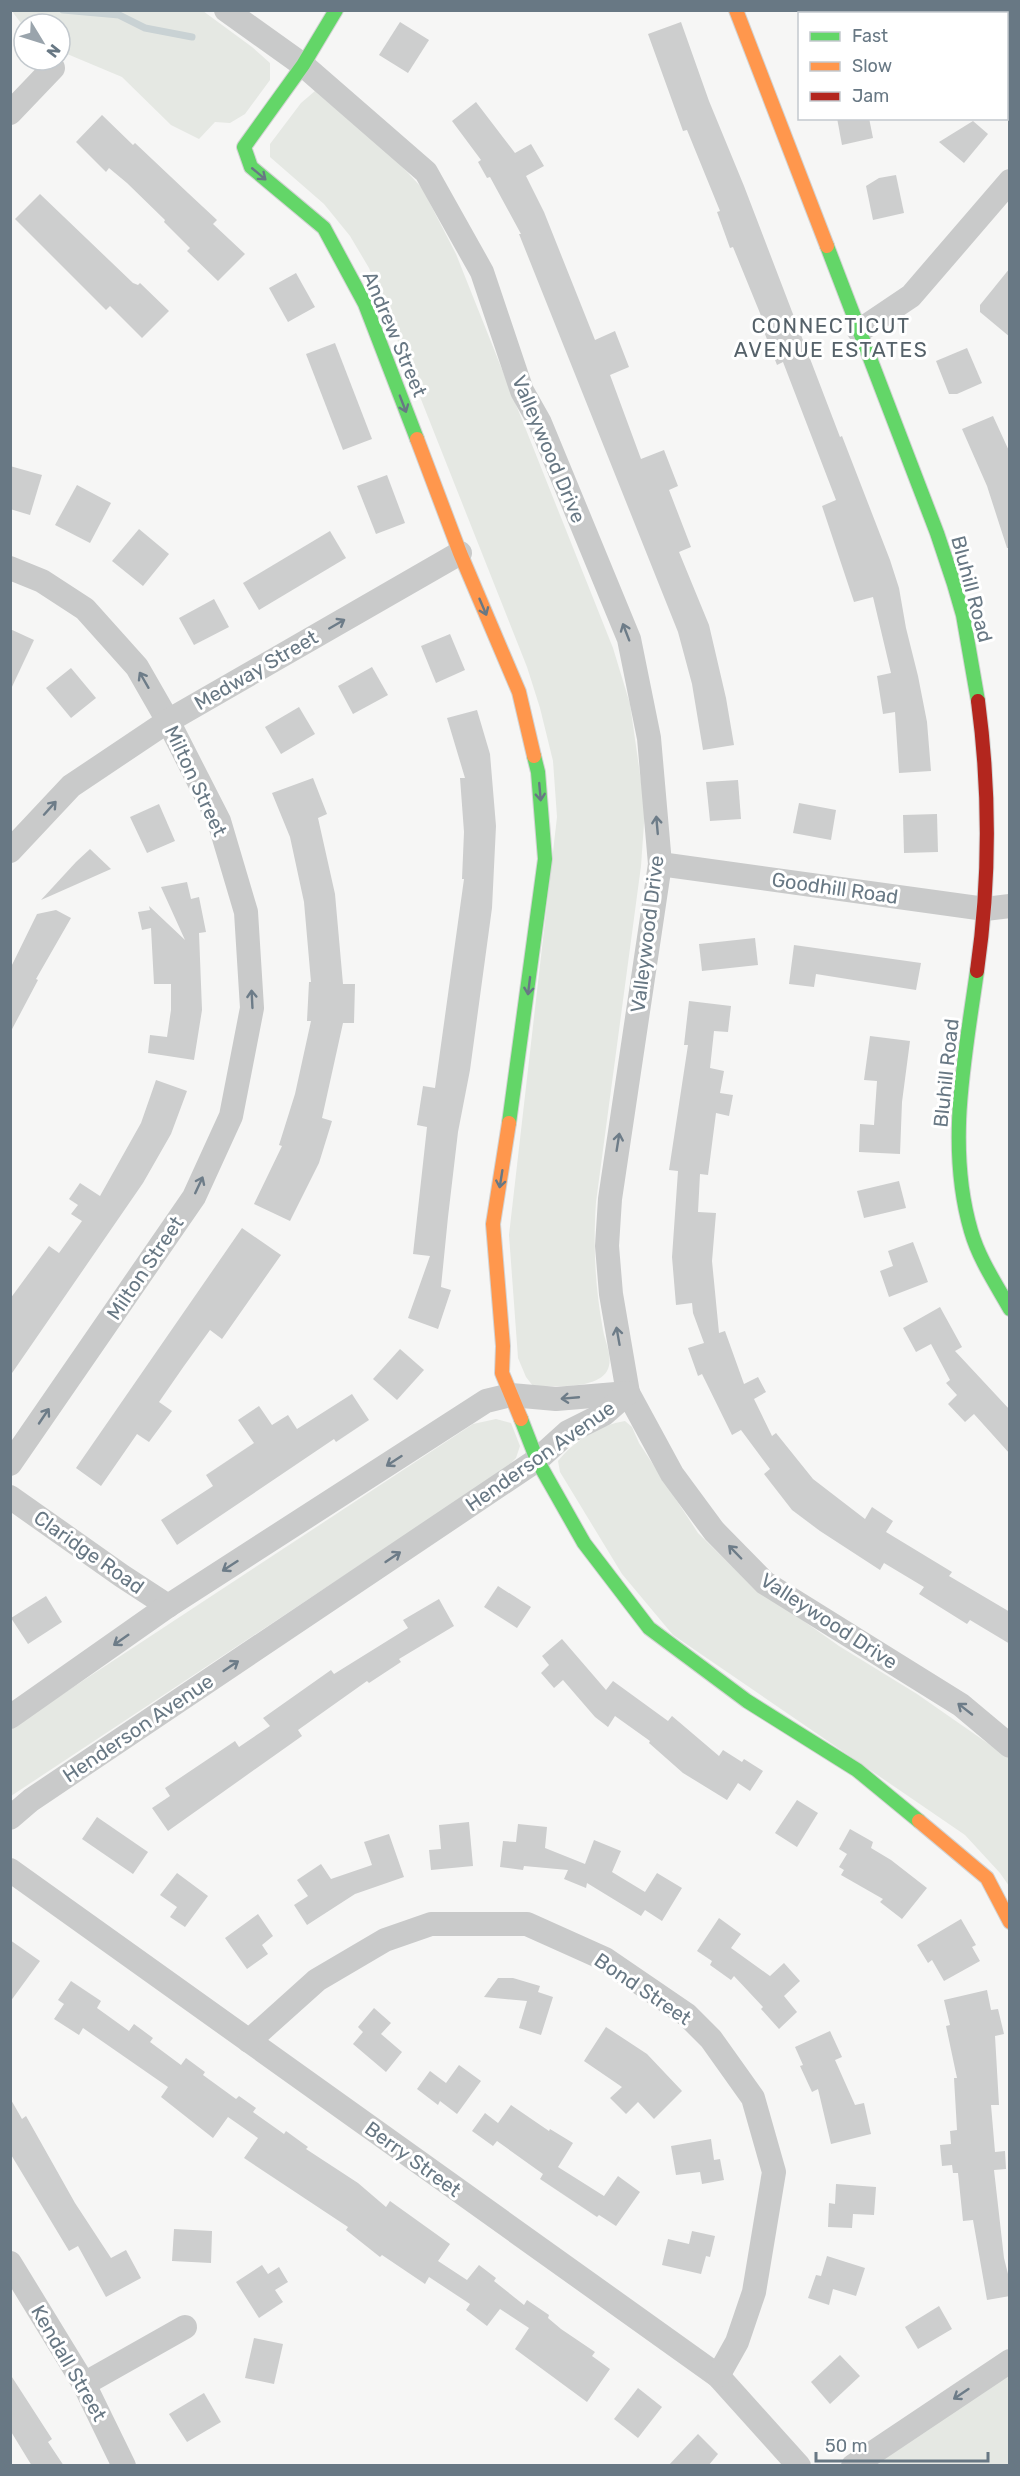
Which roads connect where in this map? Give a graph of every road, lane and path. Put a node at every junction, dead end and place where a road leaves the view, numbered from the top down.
1 (226, 10) edge
2 (336, 10) edge
3 (736, 10) edge
4 (303, 65) junction
5 (49, 72) edge
6 (10, 113) edge
7 (1010, 181) edge
8 (859, 331) junction
9 (460, 553) junction
10 (10, 567) edge
11 (168, 721) junction
12 (10, 851) edge
13 (660, 864) junction
14 (1010, 906) edge
15 (985, 909) junction
16 (1010, 1310) edge
17 (628, 1393) junction
18 (511, 1395) junction
19 (537, 1460) junction
20 (10, 1464) edge
21 (10, 1497) edge
22 (168, 1606) junction
23 (10, 1717) edge
24 (1010, 1746) edge
25 (10, 1818) edge
26 (10, 1870) edge
27 (1010, 1922) edge
28 (249, 2041) junction
29 (10, 2263) edge
30 (185, 2327) dead end
31 (1010, 2361) edge
32 (718, 2376) junction
33 (84, 2384) junction
34 (124, 2466) edge
35 (799, 2466) edge
36 (853, 2466) edge

1 - 4 street, Valleywood Drive
2 - 4 street, Andrew Street
3 - 8 street, Bluhill Road
4 -> 9 street, Andrew Street
13 -> 4 street, Valleywood Drive
5 - 6 street
7 - 8 street
8 - 15 street, Bluhill Road
11 -> 9 street, Medway Street
9 -> 18 street
11 -> 10 street, Milton Street
12 -> 11 street, Medway Street
20 -> 11 street, Milton Street
13 - 15 street, Goodhill Road
17 -> 13 street, Valleywood Drive
14 - 15 street, Goodhill Road
15 - 16 street, Bluhill Road
17 -> 18 street, Henderson Avenue
17 - 19 street, Henderson Avenue
24 -> 17 street, Valleywood Drive
18 - 19 street
18 -> 22 street, Henderson Avenue
25 -> 19 street, Henderson Avenue
19 - 27 street
21 - 22 street, Claridge Road
22 -> 23 street, Henderson Avenue
26 - 28 street, Berry Street
28 - 32 street, Berry Street
28 - 32 street, Bond Street
29 - 33 street, Kendall Street
30 - 33 street
31 -> 36 street
32 - 35 street, Berry Street
33 - 34 street, Kendall Street

